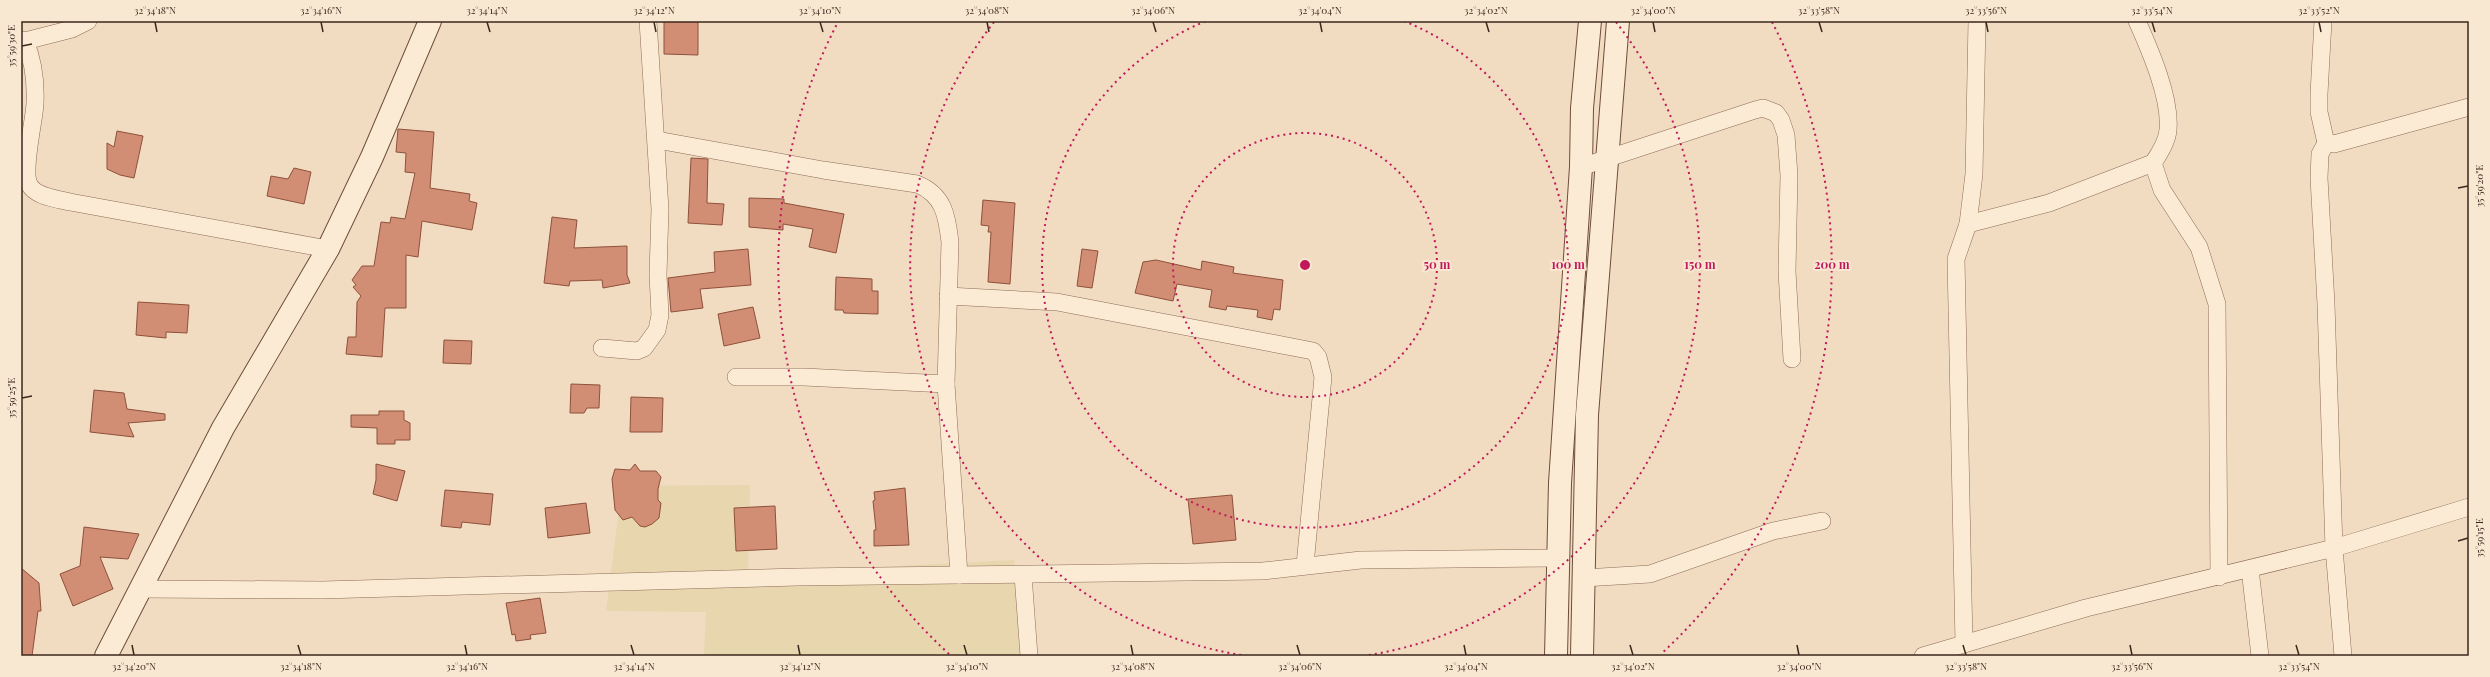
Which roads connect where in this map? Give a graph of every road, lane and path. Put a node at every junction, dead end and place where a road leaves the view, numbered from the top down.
1 (88, 21) edge
2 (430, 21) edge
3 (648, 21) edge
4 (1590, 21) edge
5 (1618, 21) edge
6 (1977, 21) edge
7 (2137, 21) edge
8 (2324, 21) edge
9 (23, 41) edge
10 (2469, 107) edge
11 (657, 140) junction
12 (2326, 142) junction
13 (1607, 159) junction
14 (2153, 163) junction
15 (1581, 167) junction
16 (1968, 224) junction
17 (328, 249) junction
18 (948, 296) junction
19 (602, 348) dead end
20 (1792, 359) dead end
21 (736, 377) dead end
22 (946, 384) junction
23 (2469, 507) edge
24 (1822, 521) dead end
25 (2334, 548) junction
26 (1559, 558) junction
27 (1305, 565) junction
28 (2250, 569) junction
29 (959, 575) junction
30 (1024, 575) junction
31 (2219, 577) junction
32 (1584, 578) junction
33 (141, 589) junction
34 (1964, 643) junction
35 (106, 656) edge
36 (1030, 656) edge
37 (1556, 656) edge
38 (1582, 656) edge
39 (1922, 656) edge
40 (2260, 656) edge
41 (2344, 656) edge

1 - 9 street
2 - 17 main road
3 - 11 street
4 - 15 main road
5 - 13 main road
6 - 16 street
7 - 14 street
8 - 12 street
9 - 17 street
10 - 12 street
11 - 18 street
11 - 19 street
12 - 25 street
13 - 15 street
13 - 20 street
13 - 32 main road
14 - 16 street
14 - 31 street
15 - 26 main road
16 - 34 street
17 - 33 main road
18 - 22 street
18 - 27 street
21 - 22 street
22 - 29 street
23 - 25 street
24 - 32 street
25 - 28 street
25 - 41 street
26 - 27 street
26 - 37 main road
27 - 30 street
28 - 31 street
28 - 40 street
29 - 30 street
29 - 33 street
30 - 36 street
31 - 34 street
32 - 38 main road
33 - 35 main road
34 - 39 street

